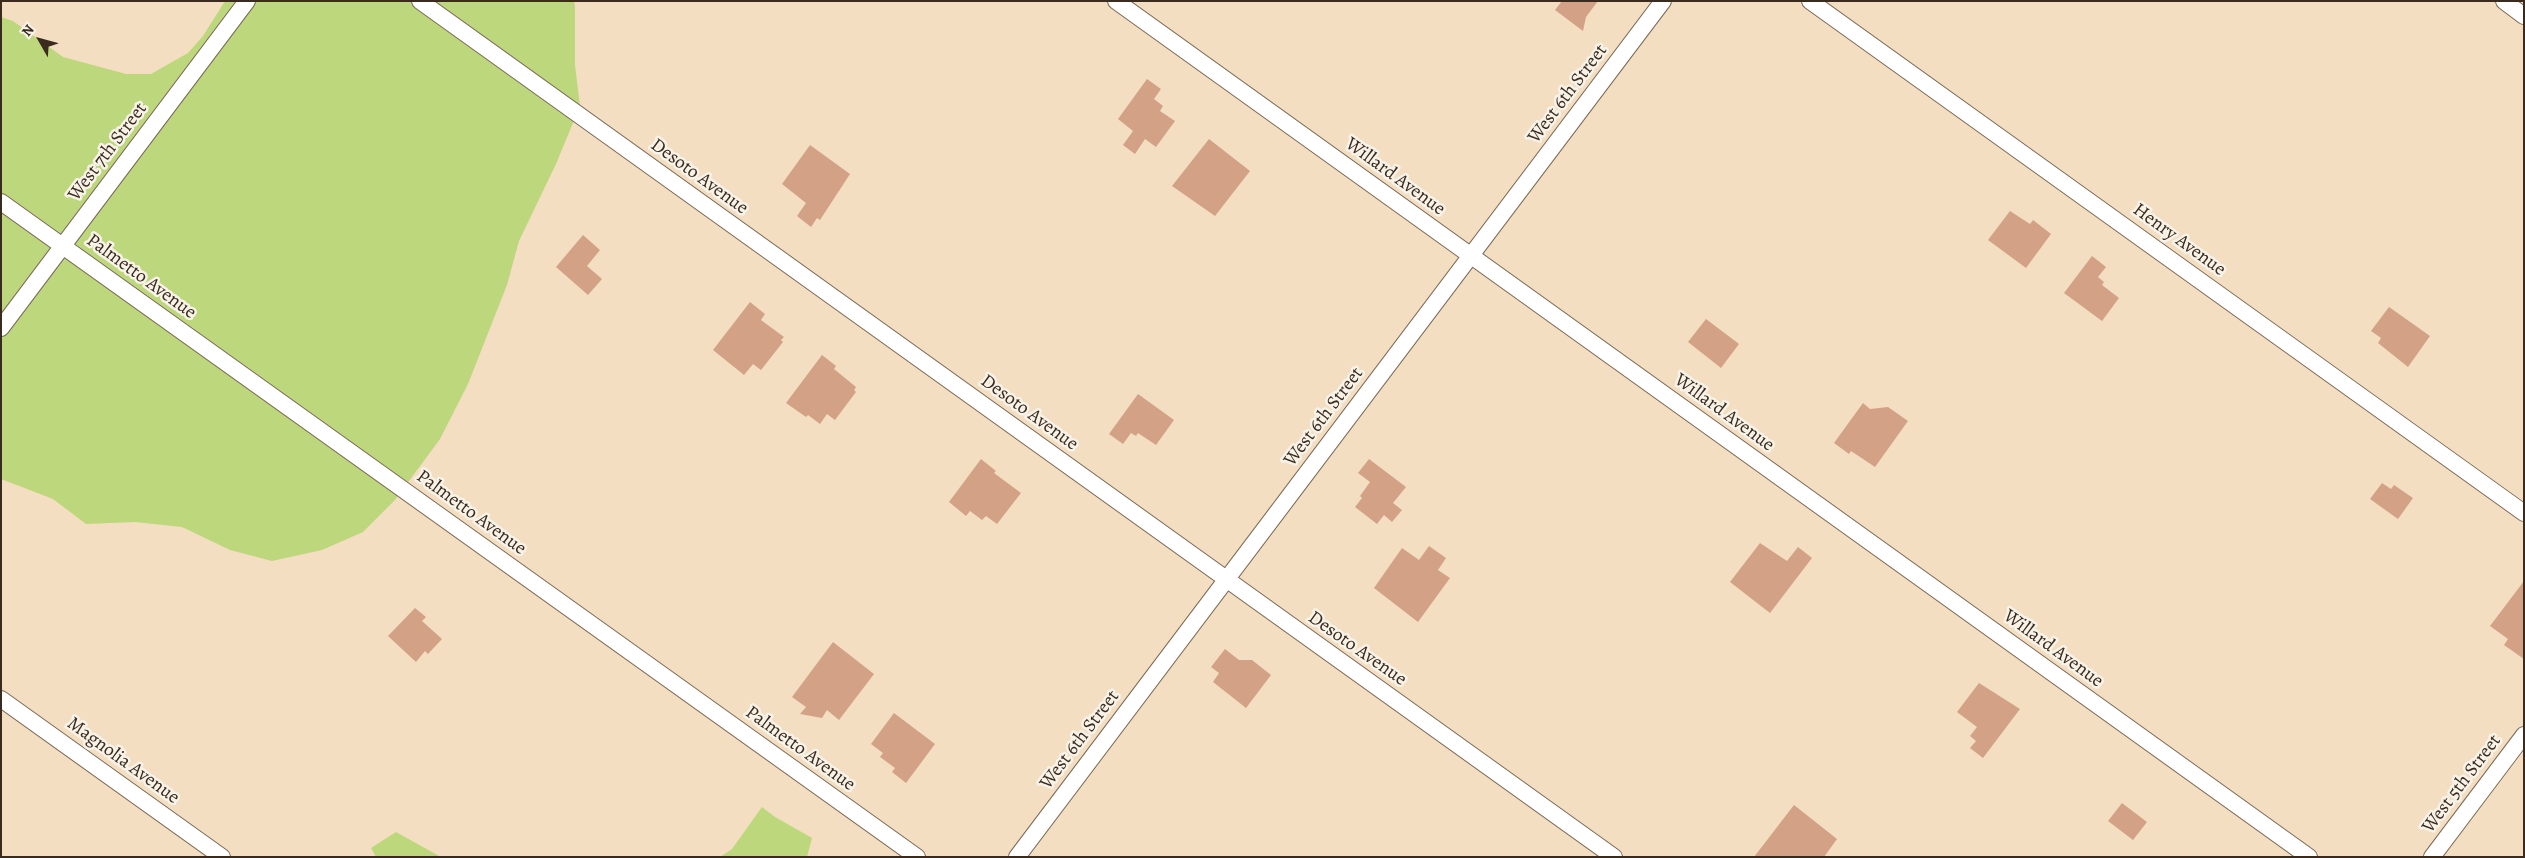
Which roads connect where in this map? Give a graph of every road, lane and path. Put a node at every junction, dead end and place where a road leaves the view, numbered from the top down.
1 (247, 1) edge
2 (420, 1) edge
3 (1116, 1) edge
4 (1662, 1) edge
5 (1810, 1) edge
6 (2504, 1) edge
7 (2524, 16) edge
8 (1, 202) edge
9 (63, 246) junction
10 (1471, 256) junction
11 (1, 328) edge
12 (2524, 513) edge
13 (1226, 579) junction
14 (1, 699) edge
15 (2524, 735) edge
16 (222, 857) edge
17 (917, 857) edge
18 (1017, 857) edge
19 (1614, 857) edge
20 (2309, 857) edge
21 (2432, 857) edge

1 - 9 street, West 7th Street
2 - 13 street, Desoto Avenue
3 - 10 street, Willard Avenue
4 - 10 street, West 6th Street
5 - 12 street, Henry Avenue
6 - 7 street
8 - 9 street, Palmetto Avenue
9 - 11 street, West 7th Street
9 - 17 street, Palmetto Avenue
10 - 13 street, West 6th Street
10 - 20 street, Willard Avenue
13 - 18 street, West 6th Street
13 - 19 street, Desoto Avenue
14 - 16 street, Magnolia Avenue
15 - 21 street, West 5th Street

